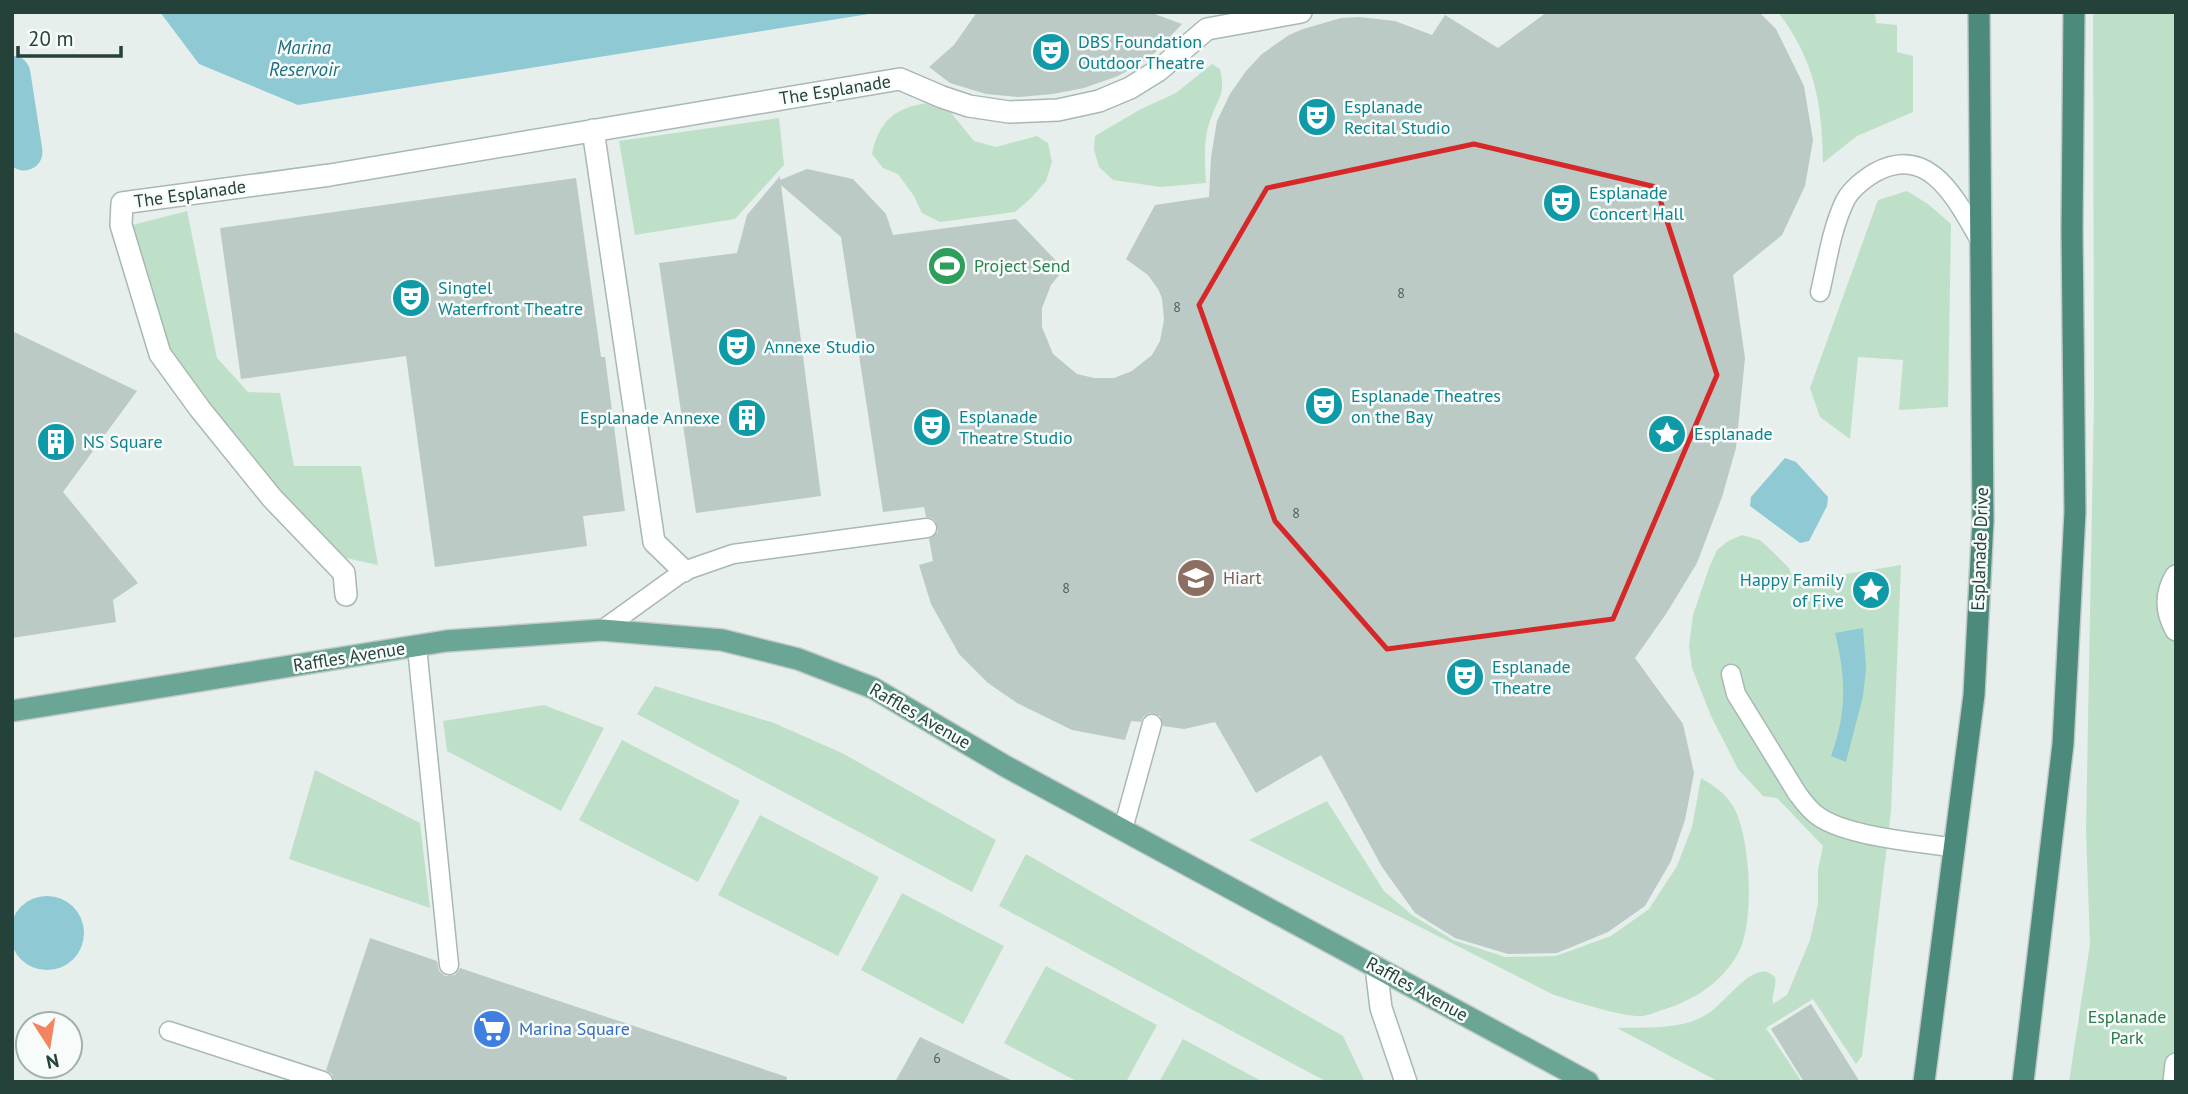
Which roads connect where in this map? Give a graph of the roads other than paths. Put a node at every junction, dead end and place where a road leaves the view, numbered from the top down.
1 (1301, 12) edge
2 (2074, 12) edge
3 (1979, 16) edge
4 (593, 130) junction
5 (1981, 242) junction
6 (1820, 292) dead end
7 (927, 528) dead end
8 (684, 571) junction
9 (2176, 576) edge
10 (345, 594) dead end
11 (602, 630) junction
12 (2176, 630) edge
13 (417, 647) junction
14 (1731, 674) dead end
15 (12, 711) edge
16 (1152, 724) dead end
17 (1123, 829) junction
18 (1955, 848) junction
19 (449, 965) dead end
20 (1376, 967) junction
21 (169, 1031) dead end
22 (2176, 1065) edge
23 (323, 1081) edge
24 (1406, 1082) edge
25 (1588, 1082) edge
26 (1924, 1082) edge
27 (2023, 1082) edge
28 (2175, 1082) edge

1 - 4 street, The Esplanade
2 - 27 highway
3 - 5 highway, Esplanade Drive
4 - 8 street
4 - 10 street, The Esplanade
5 - 6 lane
5 - 18 highway, Esplanade Drive
7 - 8 lane
8 - 11 lane
9 - 12 street
11 - 13 main road, Raffles Avenue
11 - 17 main road, Raffles Avenue
13 - 15 main road, Raffles Avenue
13 - 19 lane
14 - 18 lane
16 - 17 lane
17 - 20 main road, Raffles Avenue
18 - 26 highway, Esplanade Drive
20 - 24 street
20 - 25 main road, Raffles Avenue
21 - 23 lane
22 - 28 street

